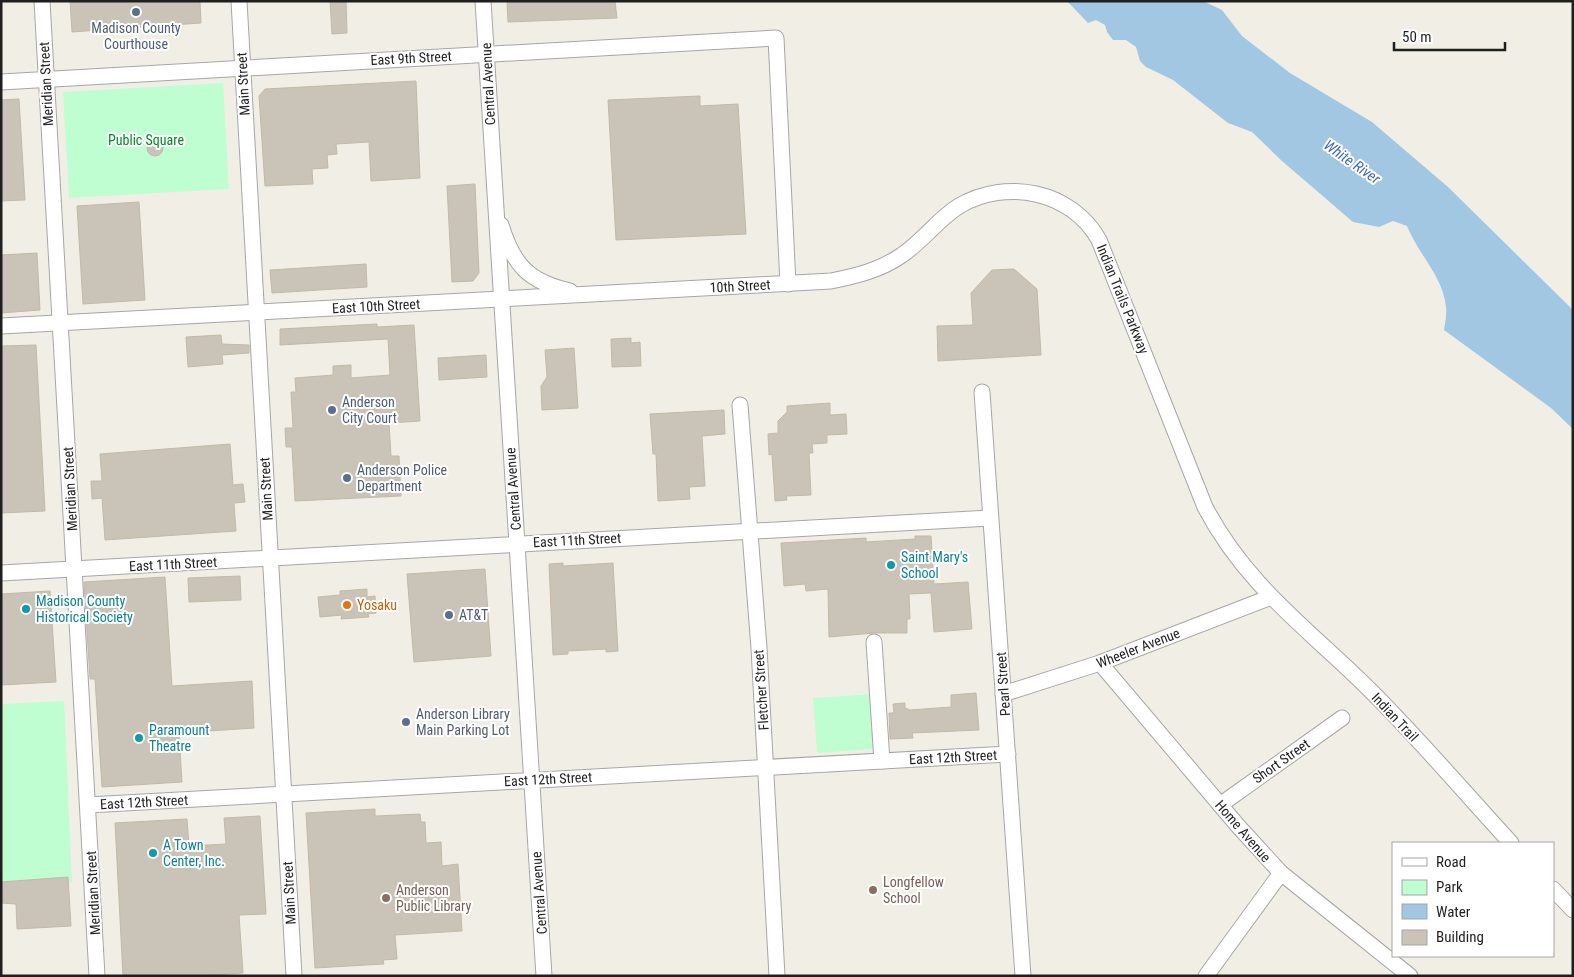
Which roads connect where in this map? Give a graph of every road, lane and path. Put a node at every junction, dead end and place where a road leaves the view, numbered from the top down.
1 (42, 1) edge
2 (239, 1) edge
3 (483, 1) edge
4 (486, 54) junction
5 (242, 68) junction
6 (46, 79) junction
7 (1, 82) edge
8 (494, 202) junction
9 (788, 284) junction
10 (692, 289) joint
11 (604, 294) junction
12 (500, 298) junction
13 (256, 312) junction
14 (60, 323) junction
15 (1, 326) edge
16 (982, 392) dead end
17 (740, 405) dead end
18 (990, 518) junction
19 (749, 531) junction
20 (516, 544) junction
21 (270, 558) junction
22 (74, 569) junction
23 (1, 573) edge
24 (1271, 598) junction
25 (874, 642) dead end
26 (1100, 663) junction
27 (1004, 694) junction
28 (1342, 718) dead end
29 (1008, 754) junction
30 (882, 761) junction
31 (766, 768) junction
32 (531, 780) junction
33 (283, 794) junction
34 (88, 805) junction
35 (1220, 805) junction
36 (1510, 842) edge
37 (1281, 873) junction
38 (1554, 889) edge
39 (1573, 910) edge
40 (98, 976) edge
41 (294, 976) edge
42 (544, 976) edge
43 (777, 976) edge
44 (1023, 976) edge
45 (1206, 976) edge
46 (1410, 976) edge

1 - 6 street, Meridian Street
2 - 5 street, Main Street
3 - 4 street, Central Avenue
4 - 5 street, East 9th Street
4 - 8 street, Central Avenue
4 - 9 street, East 9th Street
5 - 6 street, East 9th Street
5 - 13 street, Main Street
6 - 7 street, East 9th Street
6 - 14 street, Meridian Street
8 - 11 street
8 - 12 street, Central Avenue
9 - 10 street, 10th Street
9 - 24 street, Indian Trails Parkway
10 - 11 street, East 10th Street
11 - 12 street, East 10th Street
12 - 13 street, East 10th Street
12 - 20 street, Central Avenue
13 - 14 street, East 10th Street
13 - 21 street, Main Street
14 - 15 street, East 10th Street
14 - 22 street, Meridian Street
16 - 18 street, Pearl Street
17 - 19 street, Fletcher Street
18 - 19 street, East 11th Street
18 - 27 street, Pearl Street
19 - 20 street, East 11th Street
19 - 31 street, Fletcher Street
20 - 21 street, East 11th Street
20 - 32 street, Central Avenue
21 - 22 street, East 11th Street
21 - 33 street, Main Street
22 - 23 street, East 11th Street
22 - 34 street, Meridian Street
24 - 26 street, Wheeler Avenue
24 - 36 street, Indian Trail
25 - 30 street
26 - 27 street, Wheeler Avenue
26 - 35 street, Home Avenue
27 - 29 street, Pearl Street
28 - 35 street, Short Street
29 - 30 street, East 12th Street
29 - 44 street, Pearl Street
30 - 31 street, East 12th Street
31 - 32 street, East 12th Street
31 - 43 street, Fletcher Street
32 - 33 street, East 12th Street
32 - 42 street, Central Avenue
33 - 34 street, East 12th Street
33 - 41 street, Main Street
34 - 40 street, Meridian Street
35 - 37 street, Home Avenue
37 - 45 street
37 - 46 street, Home Avenue
38 - 39 street

